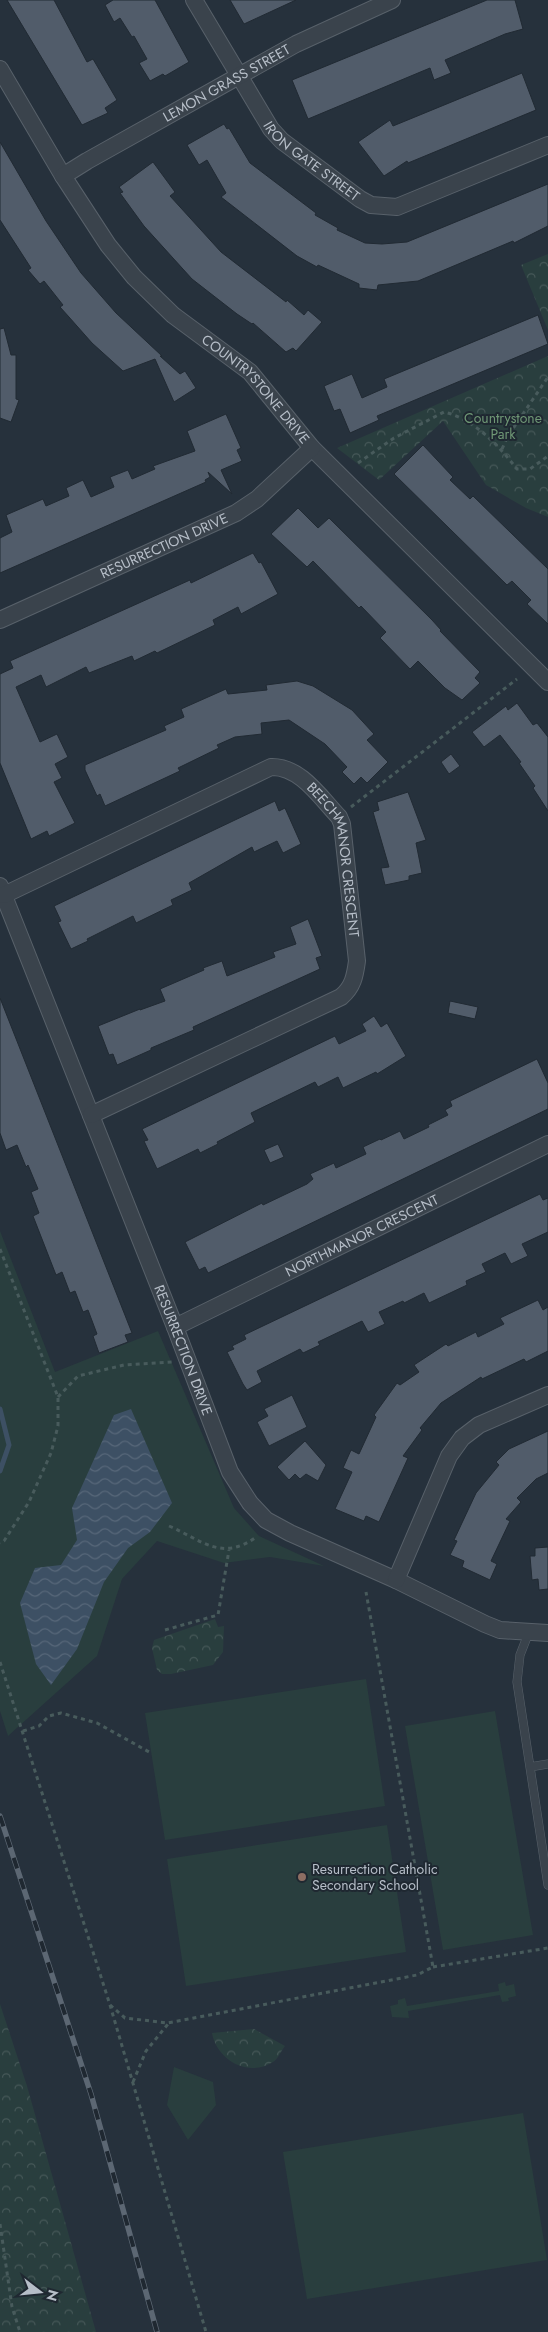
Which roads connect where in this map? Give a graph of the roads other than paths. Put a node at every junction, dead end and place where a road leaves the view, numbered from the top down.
1 (194, 0) edge
2 (392, 0) edge
3 (0, 69) edge
4 (238, 76) junction
5 (548, 145) edge
6 (63, 176) junction
7 (312, 448) junction
8 (0, 620) edge
9 (548, 682) edge
10 (2, 891) edge
11 (91, 1115) junction
12 (548, 1144) edge
13 (175, 1327) junction
14 (548, 1395) edge
15 (396, 1580) junction
16 (529, 1632) junction
17 (548, 1633) edge
18 (548, 1764) edge
19 (530, 1767) junction
20 (548, 1884) edge

1 - 4 street, IRON GATE STREET
2 - 4 street, LEMON GRASS STREET
3 - 6 street, COUNTRYSTONE DRIVE
4 - 5 street, IRON GATE STREET
4 - 6 street, LEMON GRASS STREET
6 - 7 street, COUNTRYSTONE DRIVE
7 - 8 street, RESURRECTION DRIVE
7 - 9 street, COUNTRYSTONE DRIVE
10 - 11 street, RESURRECTION DRIVE
10 - 11 street, BEECHMANOR CRESCENT
11 - 13 street, RESURRECTION DRIVE
12 - 13 street, NORTHMANOR CRESCENT
13 - 15 street, RESURRECTION DRIVE
14 - 15 street
15 - 16 street, RESURRECTION DRIVE
16 - 17 street, RESURRECTION DRIVE
16 - 19 lane
18 - 19 lane
19 - 20 lane

